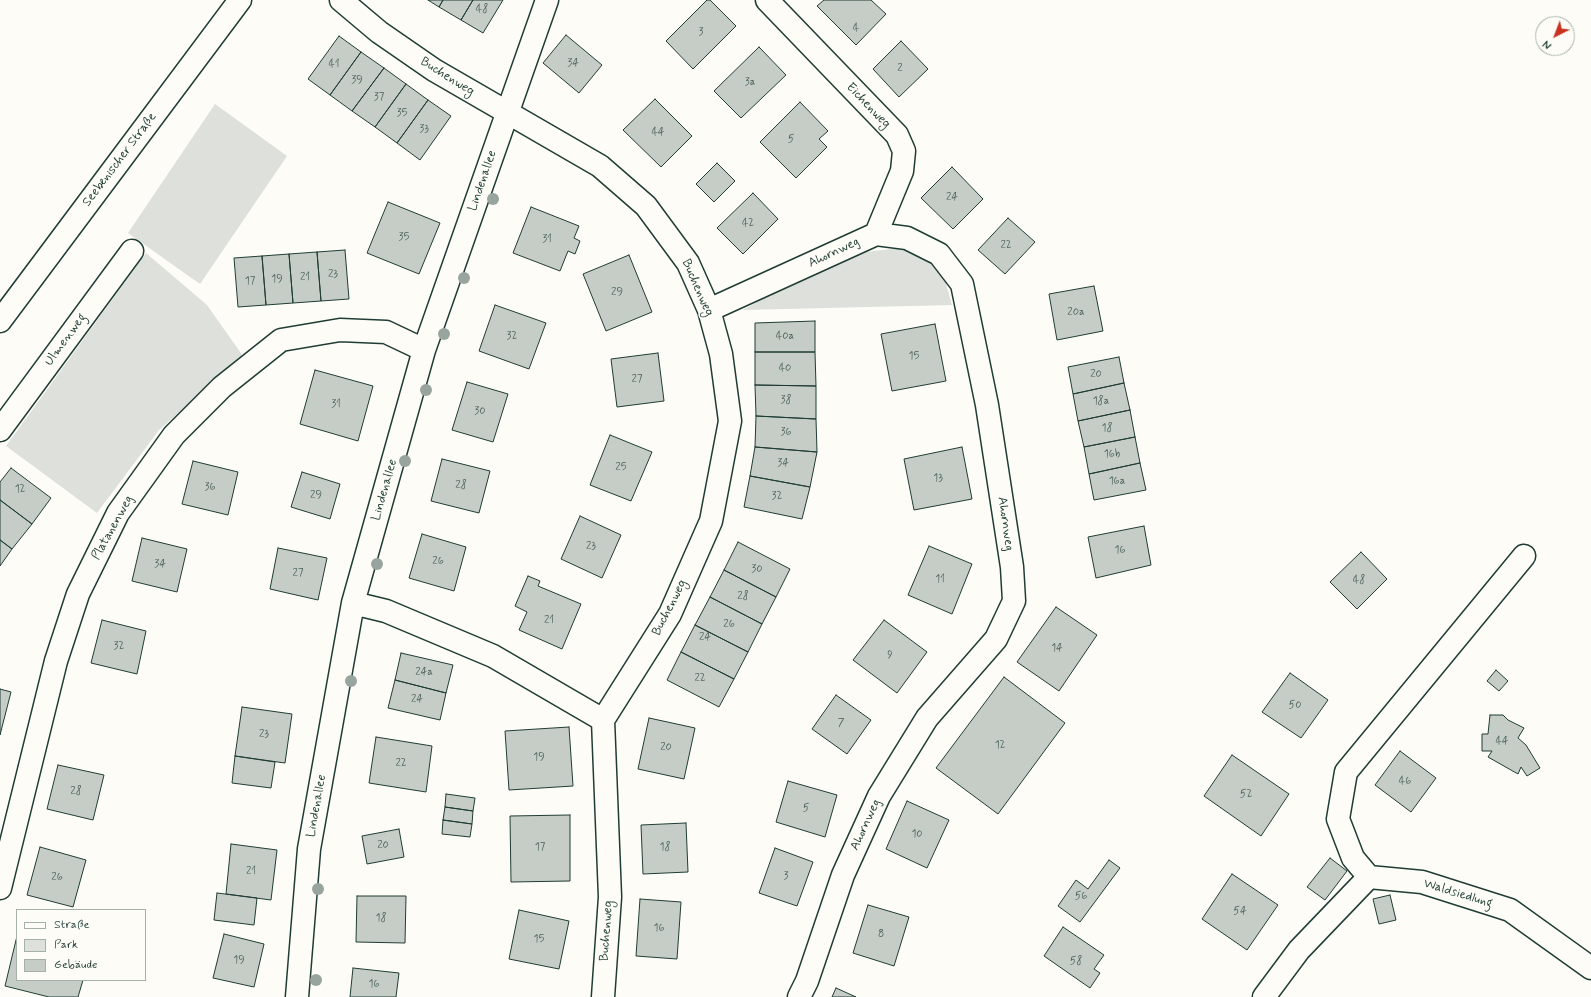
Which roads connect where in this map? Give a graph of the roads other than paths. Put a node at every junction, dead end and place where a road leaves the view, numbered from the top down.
1 (240, 0) edge
2 (341, 0) edge
3 (547, 0) edge
4 (767, 0) edge
5 (507, 113) junction
6 (876, 234) junction
7 (132, 251) dead end
8 (709, 310) junction
9 (0, 321) edge
10 (424, 350) junction
11 (0, 430) edge
12 (1524, 556) dead end
13 (353, 603) junction
14 (603, 720) junction
15 (1369, 877) junction
16 (0, 888) edge
17 (1591, 968) edge
18 (297, 997) edge
19 (603, 997) edge
20 (799, 997) edge
21 (1264, 997) edge

1 - 9 street, Seebenischer Straße
2 - 5 street, Buchenweg
3 - 5 street, Lindenallee
4 - 6 street, Eichenweg
5 - 8 street, Buchenweg
5 - 10 street, Lindenallee
6 - 8 street, Ahornweg
6 - 20 street, Ahornweg
7 - 11 street, Ulmenweg
8 - 14 street, Buchenweg
10 - 13 street, Lindenallee
10 - 16 street, Platanenweg
12 - 15 street
13 - 14 street
13 - 18 street, Lindenallee
14 - 19 street, Buchenweg
15 - 17 street, Waldsiedlung
15 - 21 street

